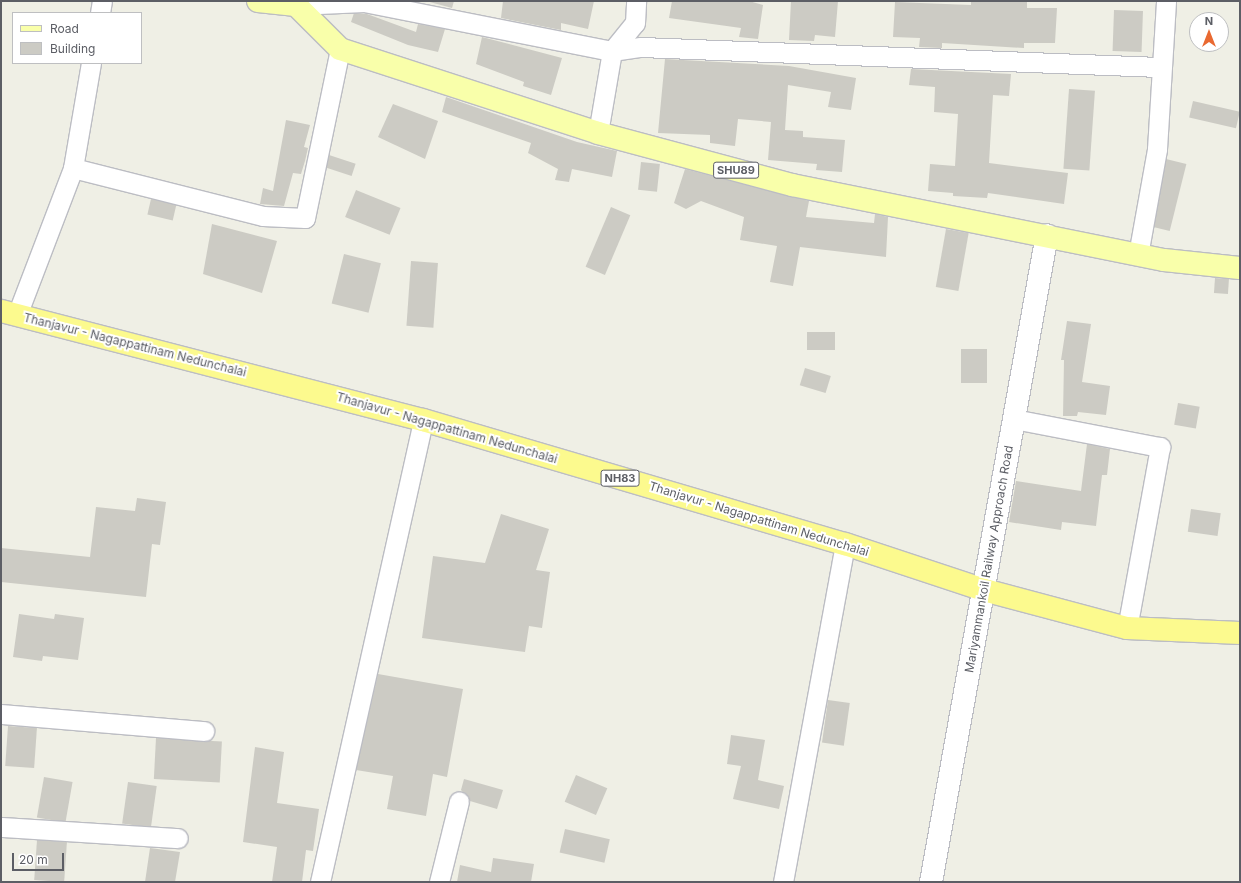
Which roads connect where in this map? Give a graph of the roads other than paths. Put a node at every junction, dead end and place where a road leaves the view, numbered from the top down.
1 (102, 1) edge
2 (258, 1) edge
3 (636, 1) edge
4 (1166, 1) edge
5 (296, 5) junction
6 (100, 12) edge
7 (340, 49) junction
8 (612, 51) junction
9 (91, 64) edge
10 (1160, 67) junction
11 (598, 133) junction
12 (73, 168) junction
13 (1047, 235) junction
14 (1138, 255) junction
15 (1240, 268) edge
16 (9, 313) edge
17 (1014, 418) junction
18 (423, 420) junction
19 (845, 544) junction
20 (984, 590) junction
21 (1127, 628) junction
22 (1240, 633) edge
23 (1, 714) edge
24 (204, 731) dead end
25 (459, 801) dead end
26 (1, 827) edge
27 (178, 838) dead end
28 (320, 882) edge
29 (439, 882) edge
30 (783, 882) edge
31 (931, 882) edge

1 - 6 street
2 - 5 main road
3 - 8 street
4 - 10 street
5 - 7 main road, SHU89
5 - 8 street
7 - 11 main road, SHU89
7 - 12 street
8 - 10 street
8 - 11 street
9 - 12 street
10 - 14 street
11 - 13 main road, SHU89
12 - 16 street
13 - 14 main road, SHU89
13 - 17 main road, Mariyammankoil Railway Approach Road
14 - 15 main road, SHU89
16 - 18 highway, Thanjavur - Nagappattinam Nedunchalai / NH83
17 - 20 main road, Mariyammankoil Railway Approach Road
17 - 21 street
18 - 19 highway, Thanjavur - Nagappattinam Nedunchalai / NH83
18 - 28 street
19 - 20 highway, Thanjavur - Nagappattinam Nedunchalai / NH83
19 - 30 street
20 - 21 highway, Thanjavur - Nagappattinam Nedunchalai / NH83
20 - 31 main road, Mariyammankoil Railway Approach Road
21 - 22 highway, Thanjavur - Nagappattinam Nedunchalai / NH83
23 - 24 street
25 - 29 street
26 - 27 street

